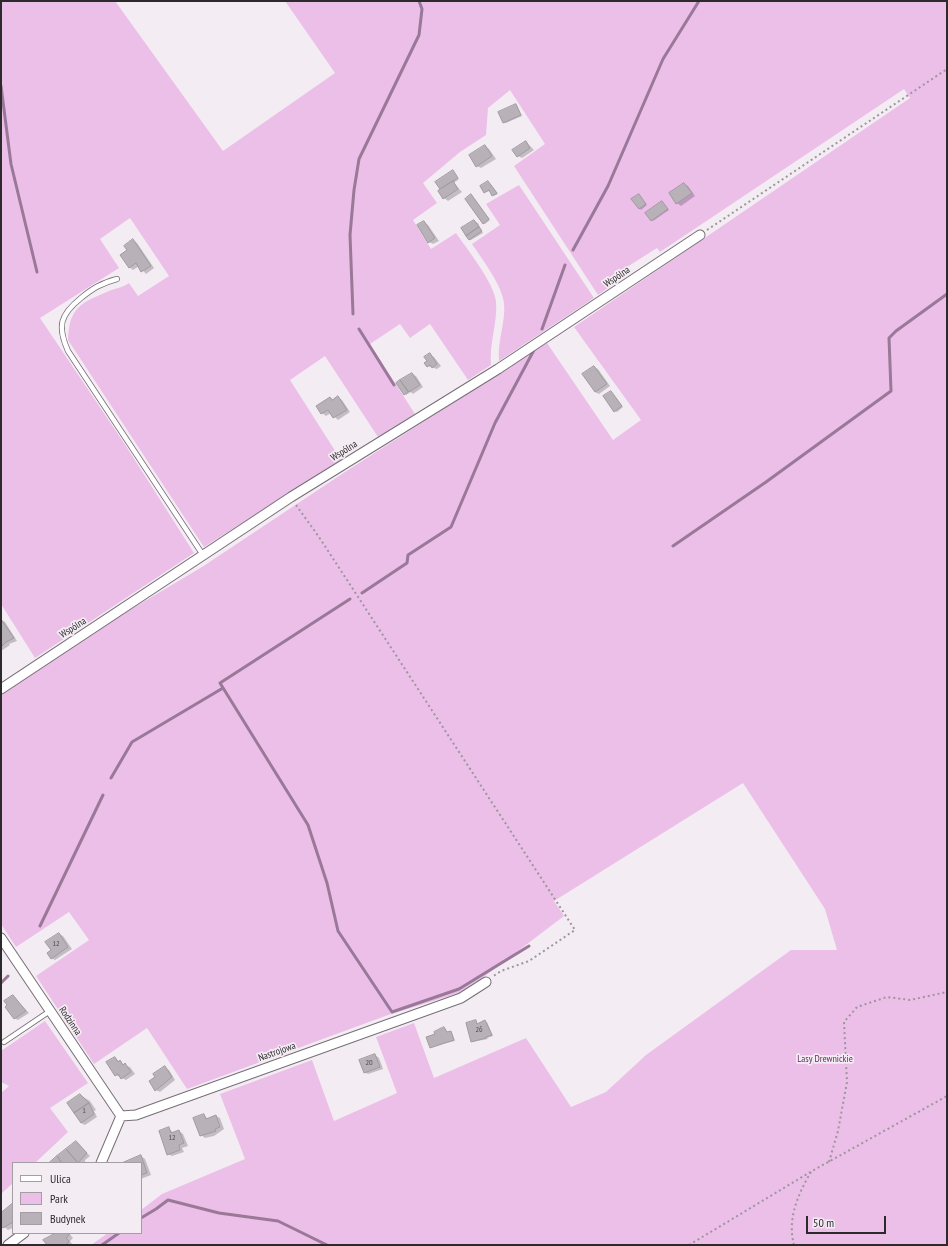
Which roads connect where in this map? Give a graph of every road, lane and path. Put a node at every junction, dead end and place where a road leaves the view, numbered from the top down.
1 (947, 69) edge
2 (700, 235) joint
3 (117, 279) dead end
4 (291, 497) junction
5 (203, 556) junction
6 (1, 689) edge
7 (1, 938) edge
8 (486, 982) joint
9 (947, 992) edge
10 (50, 1011) junction
11 (4, 1042) dead end
12 (947, 1096) edge
13 (121, 1116) junction
14 (100, 1162) edge
15 (829, 1162) junction
16 (812, 1171) junction
17 (23, 1234) edge
18 (8, 1245) edge
19 (689, 1245) edge
20 (794, 1245) edge

1 - 2 path
2 - 4 street, Wspólna
3 - 5 lane
4 - 5 street, Wspólna
4 - 8 path
5 - 6 street, Wspólna
7 - 10 street, Rodzinna
8 - 13 street, Nastrojowa
9 - 15 path
10 - 11 lane
10 - 13 street, Rodzinna
12 - 15 path
13 - 14 street
15 - 16 path
16 - 19 path
16 - 20 path
17 - 18 street

